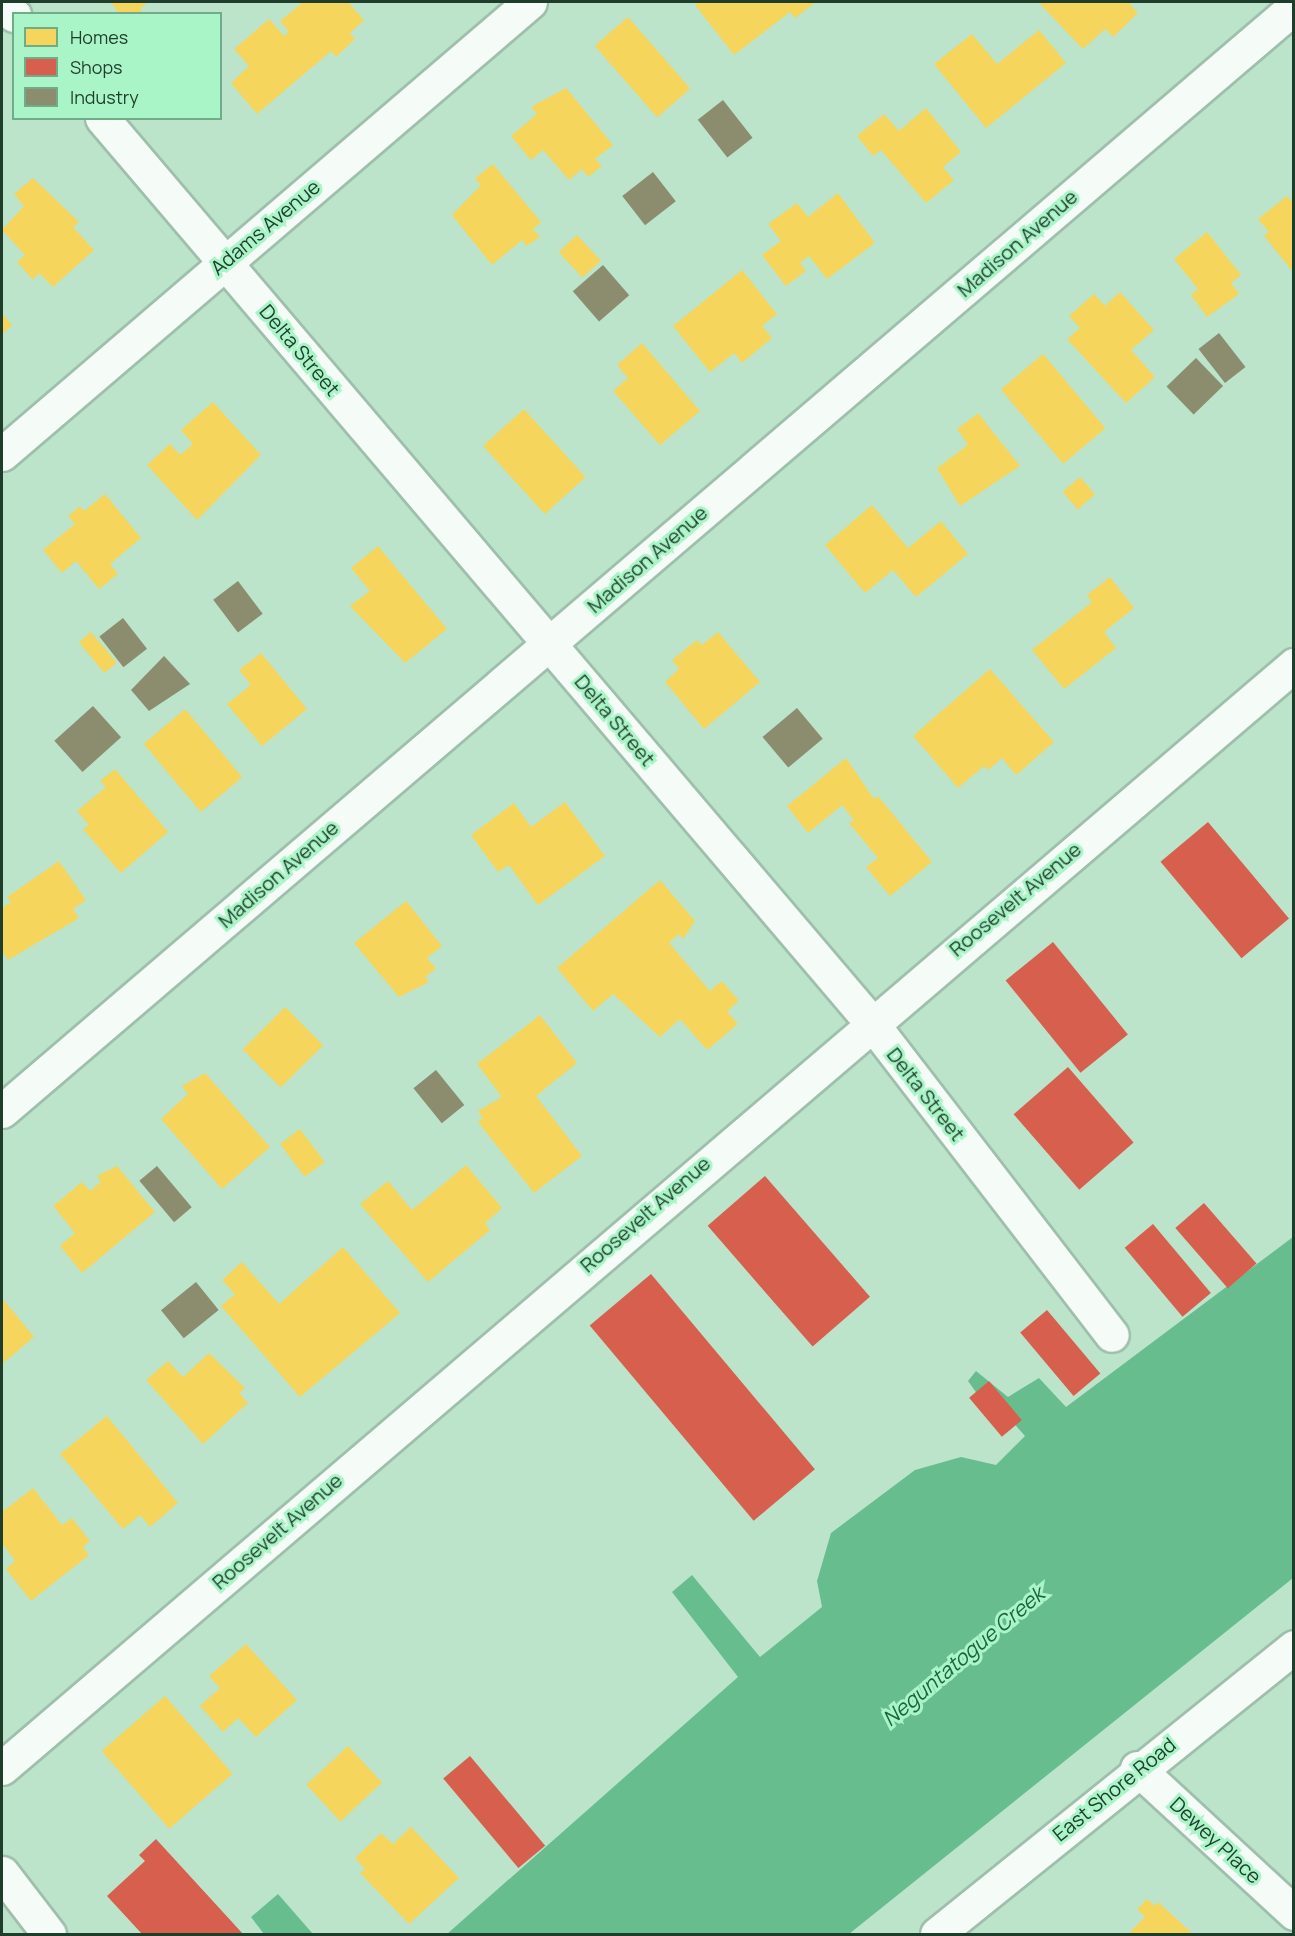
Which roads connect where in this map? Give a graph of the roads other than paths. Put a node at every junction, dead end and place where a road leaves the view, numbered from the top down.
1 (530, 2) edge
2 (1293, 7) edge
3 (104, 120) edge
4 (225, 261) junction
5 (2, 454) edge
6 (549, 642) junction
7 (1293, 665) edge
8 (870, 1021) junction
9 (2, 1111) edge
10 (1112, 1335) dead end
11 (1293, 1647) edge
12 (2, 1768) edge
13 (1137, 1768) junction
14 (2, 1873) edge
15 (1293, 1913) edge
16 (49, 1935) edge
17 (937, 1935) edge

1 - 4 street, Adams Avenue
2 - 6 street, Madison Avenue
3 - 4 street, Delta Street
4 - 5 street, Adams Avenue
4 - 6 street, Delta Street
6 - 8 street, Delta Street
6 - 9 street, Madison Avenue
7 - 8 street, Roosevelt Avenue
8 - 10 street, Delta Street
8 - 12 street, Roosevelt Avenue
11 - 13 street, East Shore Road
13 - 15 street, Dewey Place
13 - 17 street, East Shore Road
14 - 16 street

